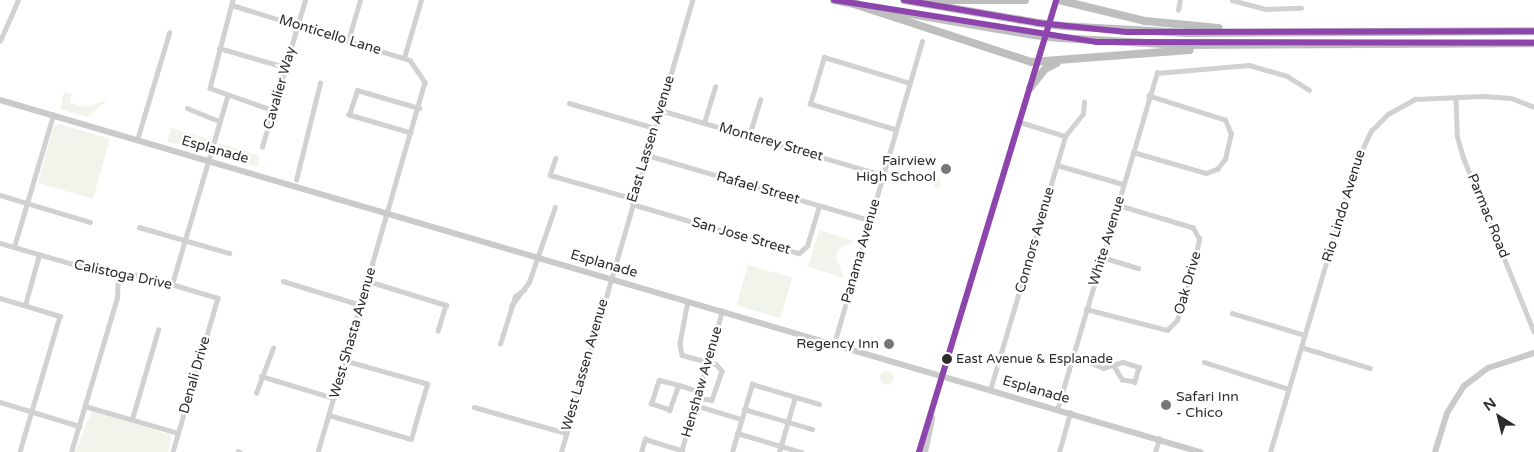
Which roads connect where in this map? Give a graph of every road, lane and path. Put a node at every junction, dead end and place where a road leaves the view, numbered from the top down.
1 (18, 0) edge
2 (305, 0) edge
3 (360, 0) edge
4 (420, 0) edge
5 (692, 0) edge
6 (834, 0) edge
7 (904, 0) edge
8 (934, 0) edge
9 (1025, 0) edge
10 (1058, 0) edge
11 (1180, 0) edge
12 (1232, 0) edge
13 (233, 3) edge
14 (854, 4) junction
15 (1301, 8) dead end
16 (1178, 10) dead end
17 (298, 25) junction
18 (1534, 31) edge
19 (1256, 32) junction
20 (169, 33) dead end
21 (0, 39) edge
22 (348, 41) junction
23 (922, 42) dead end
24 (1534, 43) edge
25 (1520, 44) junction
26 (1233, 45) junction
27 (219, 48) junction
28 (1534, 48) edge
29 (1097, 57) junction
30 (404, 58) junction
31 (1038, 62) junction
32 (285, 68) junction
33 (422, 73) joint
34 (320, 83) dead end
35 (910, 83) junction
36 (715, 87) dead end
37 (1030, 88) junction
38 (1309, 90) dead end
39 (1149, 96) junction
40 (227, 97) junction
41 (1456, 98) junction
42 (0, 100) edge
43 (760, 100) dead end
44 (1084, 102) dead end
45 (569, 103) dead end
46 (1534, 107) edge
47 (187, 108) dead end
48 (419, 108) junction
49 (272, 110) junction
50 (660, 110) junction
51 (52, 115) junction
52 (220, 121) junction
53 (1020, 122) junction
54 (704, 123) junction
55 (655, 128) junction
56 (896, 130) junction
57 (412, 133) junction
58 (749, 136) junction
59 (1065, 136) junction
60 (137, 140) junction
61 (262, 147) dead end
62 (1133, 152) junction
63 (647, 155) junction
64 (556, 158) dead end
65 (208, 161) junction
66 (1057, 165) junction
67 (882, 176) junction
68 (296, 180) dead end
69 (1123, 184) junction
70 (0, 195) edge
71 (633, 202) junction
72 (27, 203) junction
73 (1117, 205) junction
74 (819, 206) junction
75 (555, 207) dead end
76 (388, 213) junction
77 (870, 220) junction
78 (90, 222) dead end
79 (139, 227) dead end
80 (184, 240) junction
81 (0, 243) edge
82 (14, 247) junction
83 (229, 253) dead end
84 (40, 255) junction
85 (537, 257) junction
86 (1102, 257) junction
87 (1138, 268) dead end
88 (118, 274) junction
89 (610, 278) junction
90 (283, 281) dead end
91 (368, 281) junction
92 (172, 284) junction
93 (0, 298) edge
94 (218, 298) joint
95 (688, 301) junction
96 (25, 305) junction
97 (361, 305) junction
98 (1086, 309) junction
99 (722, 311) junction
100 (1232, 313) dead end
101 (158, 330) dead end
102 (438, 331) dead end
103 (1534, 331) edge
104 (1305, 335) junction
105 (500, 344) dead end
106 (834, 344) junction
107 (1301, 346) junction
108 (273, 348) dead end
109 (1534, 353) edge
110 (1074, 356) junction
111 (345, 360) junction
112 (708, 362) junction
113 (1204, 362) dead end
114 (1113, 365) junction
115 (1370, 368) dead end
116 (261, 376) junction
117 (944, 376) junction
118 (679, 385) junction
119 (1289, 389) junction
120 (990, 390) junction
121 (699, 391) junction
122 (256, 393) dead end
123 (795, 397) junction
124 (334, 398) junction
125 (696, 399) junction
126 (0, 402) edge
127 (819, 404) dead end
128 (695, 405) junction
129 (85, 406) junction
130 (474, 407) dead end
131 (744, 409) junction
132 (1058, 410) junction
133 (32, 412) junction
134 (1070, 413) junction
135 (329, 415) junction
136 (932, 418) junction
137 (132, 419) junction
138 (741, 419) junction
139 (788, 421) junction
140 (79, 426) junction
141 (812, 429) dead end
142 (178, 433) junction
143 (566, 433) junction
144 (737, 433) junction
145 (1158, 439) junction
146 (781, 446) junction
147 (681, 451) edge
148 (20, 452) edge
149 (71, 452) edge
150 (173, 452) edge
151 (318, 452) edge
152 (561, 452) edge
153 (641, 452) edge
154 (732, 452) edge
155 (779, 452) edge
156 (801, 452) edge
157 (919, 452) edge
158 (925, 452) edge
159 (1059, 452) edge
160 (1155, 452) edge
161 (1197, 452) edge
162 (1270, 452) edge
163 (1435, 452) edge

1 - 21 street
2 - 17 street, Cavalier Way
3 - 22 street
4 - 30 street
5 - 50 street, East Lassen Avenue
6 - 14 highway
7 - 19 highway, bridge
8 - 9 highway
10 - 19 highway
10 - 31 main road
11 - 16 street
12 - 15 street
13 - 17 street, Monticello Lane
13 - 27 street
14 - 26 highway, bridge
14 - 31 highway
17 - 22 street, Monticello Lane
17 - 32 street, Cavalier Way
18 - 19 highway
20 - 60 street
22 - 30 street, Monticello Lane
23 - 35 street, Panama Avenue
24 - 25 highway
25 - 26 highway
25 - 28 highway
26 - 29 highway
27 - 32 street
27 - 40 street
29 - 31 highway
29 - 37 highway
30 - 33 street, Monticello Lane
31 - 37 main road
32 - 49 street, Cavalier Way
33 - 48 street, West Shasta Avenue
34 - 68 street
35 - 56 street, Panama Avenue
35 - 56 street
36 - 54 street
37 - 53 main road
38 - 39 street, White Avenue
39 - 62 street, White Avenue
39 - 62 street
40 - 49 street
40 - 52 street
41 - 46 street, Rio Lindo Avenue
41 - 103 street, Parmac Road
41 - 104 street, Rio Lindo Avenue
42 - 51 main road, Esplanade
43 - 58 street
44 - 59 street
45 - 55 street
47 - 52 street
48 - 57 street, West Shasta Avenue
48 - 57 street
49 - 61 street, Cavalier Way
50 - 54 street, Monterey Street
50 - 55 street, East Lassen Avenue
51 - 60 main road, Esplanade
51 - 72 street
52 - 65 street
53 - 59 street
53 - 117 main road
54 - 58 street, Monterey Street
55 - 63 street, East Lassen Avenue
56 - 67 street, Panama Avenue
57 - 76 street, West Shasta Avenue
58 - 67 street, Monterey Street
59 - 66 street, Connors Avenue
60 - 65 main road, Esplanade
62 - 69 street, White Avenue
63 - 71 street, East Lassen Avenue
63 - 74 street, Rafael Street
64 - 71 street, San Jose Street
65 - 76 main road, Esplanade
65 - 80 street
66 - 69 street
66 - 120 street, Connors Avenue
67 - 77 street, Panama Avenue
69 - 73 street, White Avenue
70 - 72 street
71 - 74 street, San Jose Street
71 - 89 street, East Lassen Avenue
72 - 78 street
72 - 82 street
73 - 86 street, White Avenue
73 - 98 street, Oak Drive
74 - 77 street, Rafael Street
75 - 85 street
76 - 85 main road, Esplanade
76 - 91 street, West Shasta Avenue
77 - 106 street, Panama Avenue
79 - 80 street
80 - 83 street
80 - 92 street
81 - 82 street, Calistoga Drive
82 - 84 street, Calistoga Drive
84 - 88 street, Calistoga Drive
84 - 96 street
85 - 89 main road, Esplanade
85 - 105 street
86 - 87 street
86 - 98 street, White Avenue
88 - 92 street, Calistoga Drive
88 - 129 street
89 - 95 main road, Esplanade
89 - 143 street, West Lassen Avenue
90 - 97 street
91 - 97 street, West Shasta Avenue
91 - 102 street
92 - 94 street, Calistoga Drive
93 - 96 street
94 - 142 street, Denali Drive
95 - 99 main road, Esplanade
95 - 112 street
96 - 133 street
97 - 111 street, West Shasta Avenue
98 - 110 street, White Avenue
99 - 106 main road, Esplanade
99 - 112 street, Henshaw Avenue
100 - 104 street
101 - 137 street
104 - 107 street, Rio Lindo Avenue
106 - 117 main road, Esplanade
107 - 115 street
107 - 119 street, Rio Lindo Avenue
108 - 116 street
109 - 163 main road
110 - 114 street
110 - 132 street, White Avenue
111 - 124 street, West Shasta Avenue
111 - 135 street
112 - 121 street, Henshaw Avenue
112 - 125 street
113 - 119 street
114 - 114 street
116 - 122 street
116 - 124 street
117 - 120 main road, Esplanade
117 - 136 main road
118 - 118 street
118 - 121 street
119 - 162 street, Rio Lindo Avenue
120 - 132 main road, Esplanade
121 - 125 street, Henshaw Avenue
123 - 127 street
123 - 131 street
123 - 139 street
124 - 135 street, West Shasta Avenue
125 - 128 street, Henshaw Avenue
126 - 133 street
128 - 138 street
128 - 147 street, Henshaw Avenue
129 - 137 street
129 - 140 street
130 - 143 street
131 - 138 street
131 - 139 street
132 - 134 main road, Esplanade
133 - 140 street
133 - 148 street
134 - 145 main road, Esplanade
134 - 159 street
135 - 151 street, West Shasta Avenue
136 - 157 main road
136 - 158 main road
137 - 142 street
138 - 144 street
139 - 141 street
139 - 146 street
140 - 149 street
142 - 150 street, Denali Drive
143 - 152 street, West Lassen Avenue
144 - 146 street
144 - 154 street
145 - 160 street
145 - 161 main road, Esplanade
146 - 155 street
146 - 156 street
147 - 153 street

